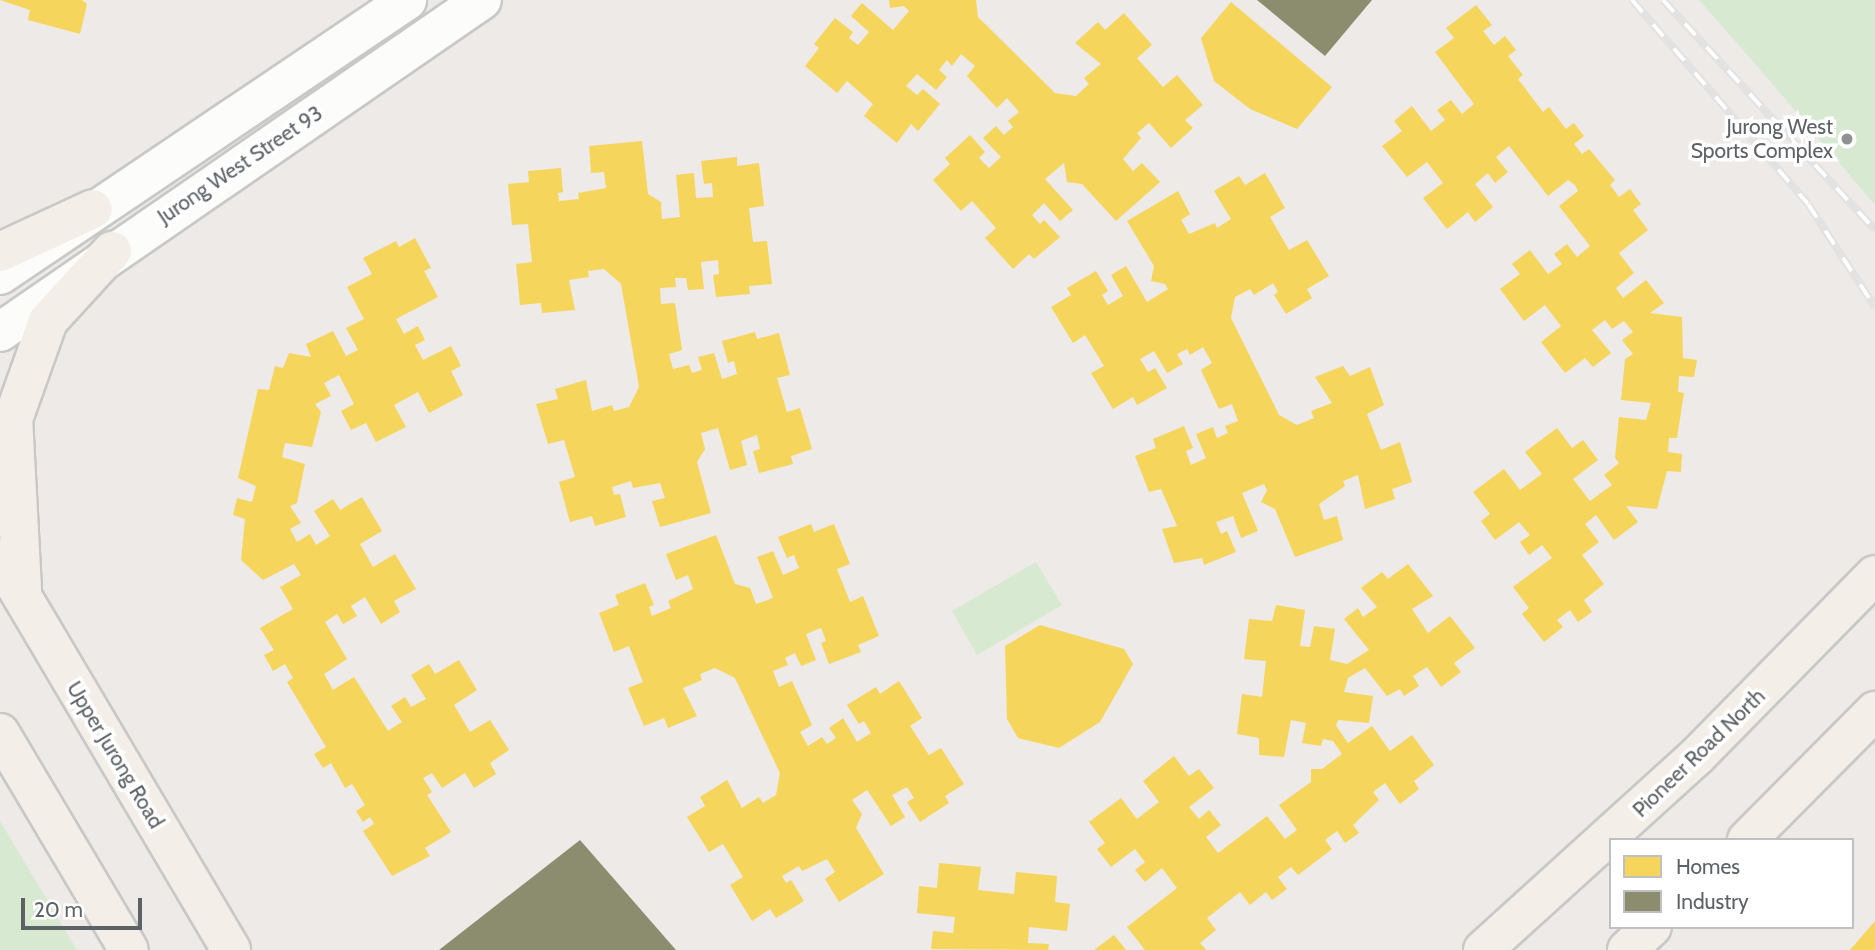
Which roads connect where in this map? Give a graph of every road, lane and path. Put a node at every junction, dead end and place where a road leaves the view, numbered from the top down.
1 (407, 0) edge
2 (482, 0) edge
3 (93, 209) junction
4 (112, 251) junction
5 (0, 252) edge
6 (0, 275) edge
7 (0, 332) edge
8 (0, 559) edge
9 (1875, 575) edge
10 (23, 599) junction
11 (1875, 711) edge
12 (0, 733) edge
13 (1749, 838) edge
14 (1650, 929) edge
15 (129, 950) edge
16 (232, 950) edge
17 (1483, 950) edge
18 (1627, 950) edge

1 - 3 street
2 - 4 street, Jurong West Street 93
3 - 5 main road
3 - 6 street
4 - 7 street, Jurong West Street 93
4 - 10 main road
8 - 10 main road, Upper Jurong Road
9 - 17 main road, Pioneer Road North
10 - 16 main road, Upper Jurong Road
11 - 13 main road
12 - 15 main road
14 - 18 main road

